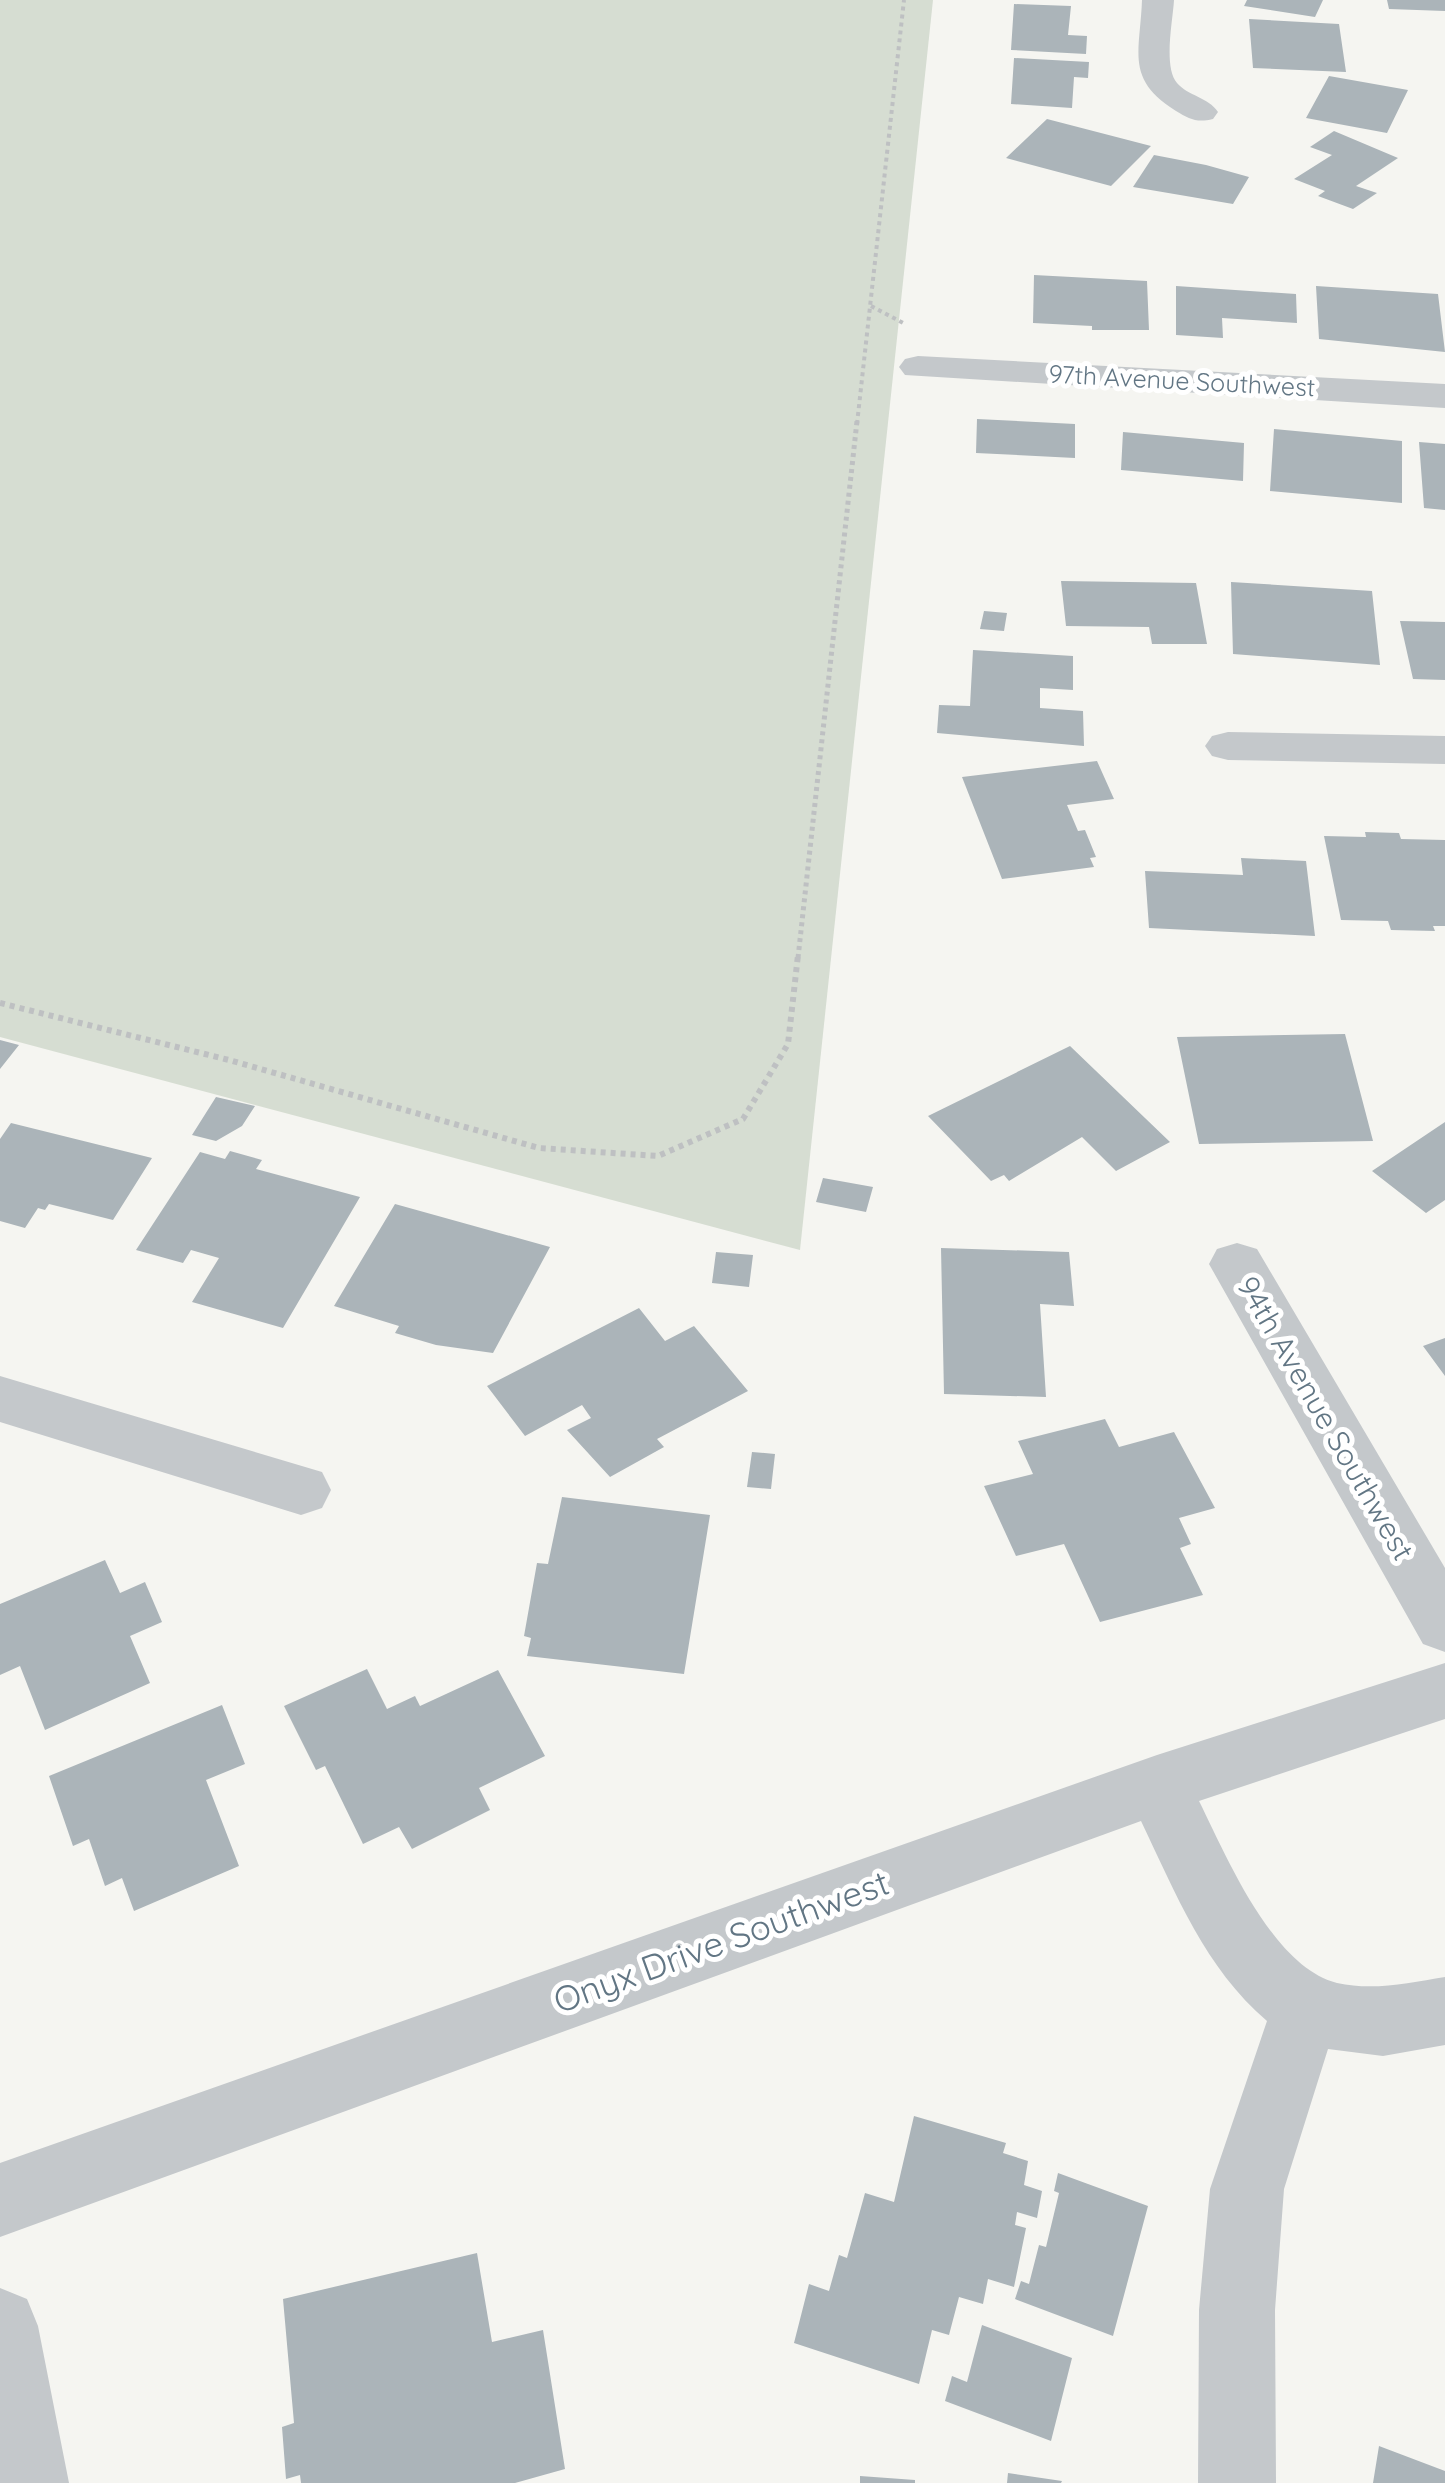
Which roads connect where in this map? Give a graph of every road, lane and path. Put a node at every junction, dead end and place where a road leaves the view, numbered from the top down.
1 (904, 0) edge
2 (1158, 0) edge
3 (1201, 112) dead end
4 (918, 367) dead end
5 (1445, 396) edge
6 (1228, 746) dead end
7 (1445, 750) edge
8 (0, 1002) edge
9 (1238, 1264) dead end
10 (0, 1399) edge
11 (301, 1490) dead end
12 (1445, 1625) edge
13 (1445, 1691) edge
14 (1156, 1784) junction
15 (1306, 2010) junction
16 (1445, 2011) edge
17 (0, 2200) edge
18 (0, 2326) edge
19 (30, 2483) edge
20 (1237, 2483) edge

1 - 8 path
2 - 3 street
4 - 5 street, 97th Avenue Southwest
6 - 7 street
9 - 12 street, 94th Avenue Southwest
10 - 11 street
13 - 14 street, Onyx Drive Southwest
14 - 15 street
14 - 17 street, Onyx Drive Southwest
15 - 16 street
15 - 20 street
18 - 19 street

